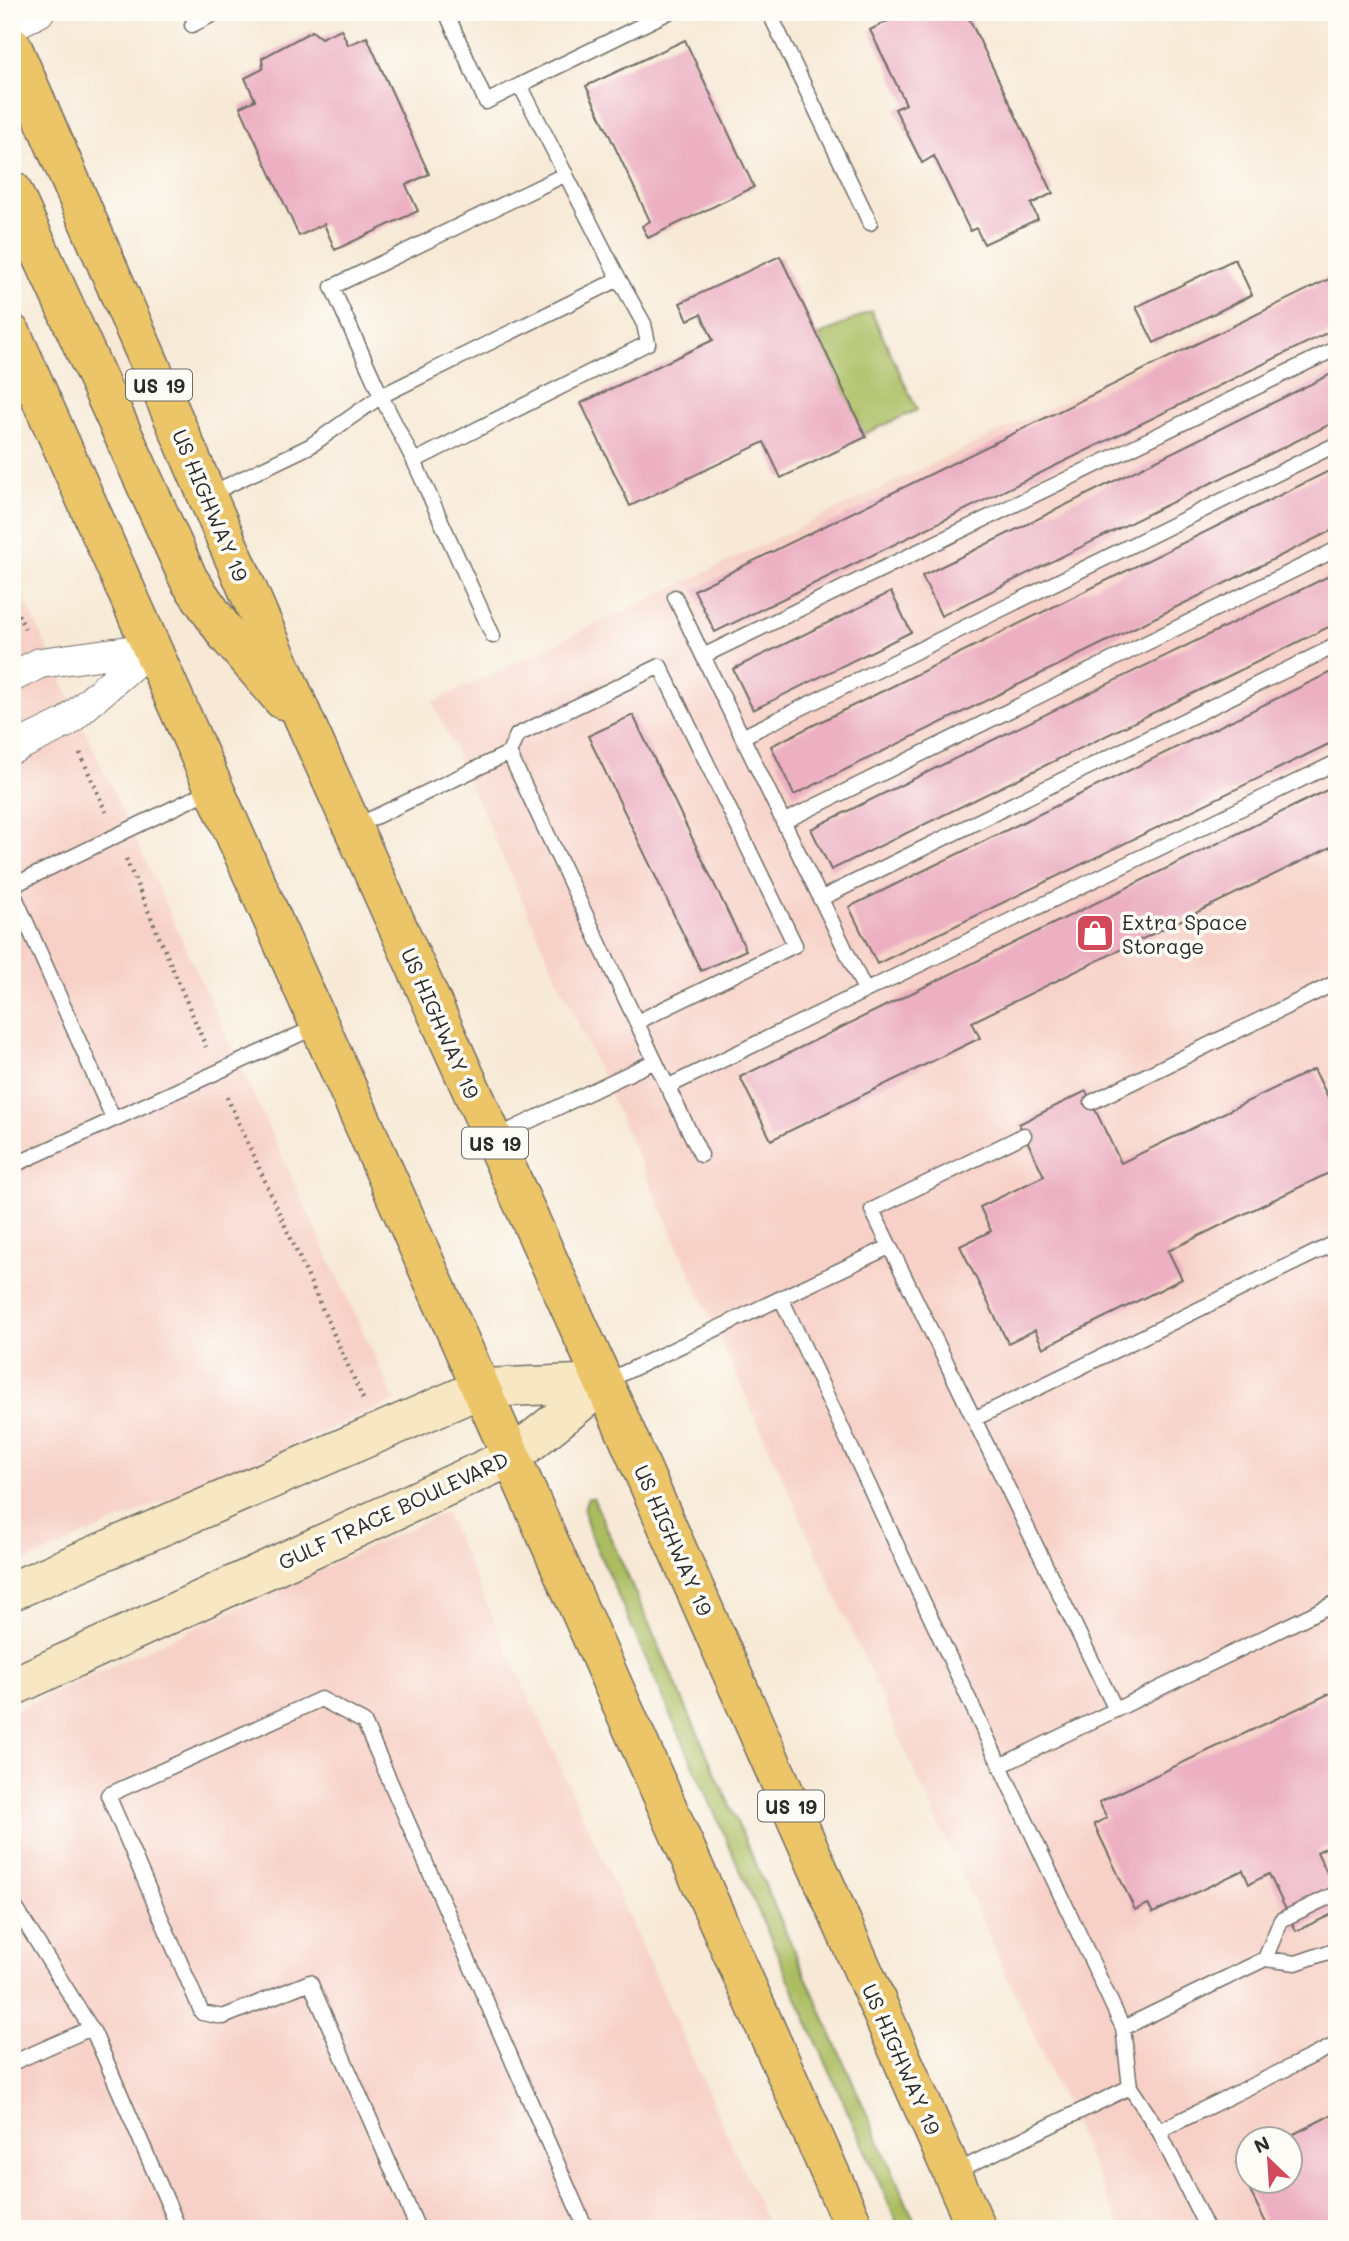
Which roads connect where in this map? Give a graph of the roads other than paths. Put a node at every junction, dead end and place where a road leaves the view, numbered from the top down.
1 (39, 12) edge
2 (218, 12) edge
3 (446, 12) edge
4 (670, 12) edge
5 (769, 12) edge
6 (12, 25) edge
7 (192, 25) dead end
8 (12, 46) edge
9 (520, 85) junction
10 (566, 174) junction
11 (12, 190) edge
12 (870, 223) dead end
13 (619, 279) junction
14 (12, 334) edge
15 (1337, 348) edge
16 (381, 396) junction
17 (1337, 444) edge
18 (414, 461) junction
19 (207, 495) junction
20 (1337, 549) edge
21 (675, 597) dead end
22 (493, 636) dead end
23 (1337, 645) edge
24 (151, 648) junction
25 (703, 656) junction
26 (12, 677) edge
27 (306, 724) junction
28 (742, 737) junction
29 (12, 749) edge
30 (509, 753) junction
31 (1337, 762) edge
32 (214, 789) junction
33 (783, 822) junction
34 (353, 828) junction
35 (12, 888) edge
36 (820, 899) junction
37 (1337, 982) edge
38 (865, 990) junction
39 (636, 1022) junction
40 (320, 1025) junction
41 (655, 1061) junction
42 (667, 1087) junction
43 (1092, 1102) dead end
44 (113, 1118) junction
45 (1024, 1135) dead end
46 (492, 1138) junction
47 (701, 1156) dead end
48 (12, 1166) edge
49 (1337, 1242) edge
50 (890, 1247) junction
51 (781, 1298) junction
52 (604, 1383) junction
53 (482, 1388) junction
54 (974, 1419) junction
55 (513, 1456) junction
56 (81, 1562) junction
57 (12, 1591) edge
58 (1337, 1602) edge
59 (12, 1604) edge
60 (12, 1687) edge
61 (1116, 1710) junction
62 (1000, 1766) junction
63 (1337, 1893) edge
64 (12, 1902) edge
65 (1337, 1949) edge
66 (1265, 1959) junction
67 (91, 2028) junction
68 (1123, 2028) junction
69 (1337, 2045) edge
70 (12, 2063) edge
71 (1130, 2087) junction
72 (1159, 2131) junction
73 (953, 2173) junction
74 (180, 2229) edge
75 (418, 2229) edge
76 (586, 2229) edge
77 (855, 2229) edge
78 (977, 2229) edge
79 (1206, 2229) edge

1 - 6 street
2 - 7 lane
3 - 9 lane
4 - 9 lane
5 - 12 lane
8 - 19 highway, US HIGHWAY 19 / US 19
9 - 10 lane
10 - 13 lane
10 - 16 lane
11 - 27 highway
13 - 16 lane
13 - 18 lane
14 - 24 highway
15 - 25 lane
16 - 18 lane
16 - 19 lane
17 - 28 lane
18 - 22 lane
19 - 27 highway, US HIGHWAY 19 / US 19
20 - 33 lane
21 - 25 lane
23 - 36 lane
24 - 26 street
24 - 29 street
24 - 32 highway
25 - 28 lane
27 - 34 highway, US HIGHWAY 19 / US 19
28 - 33 lane
30 - 34 lane
30 - 39 lane
30 - 39 lane
31 - 38 lane
32 - 35 lane
32 - 40 highway
33 - 36 lane
34 - 46 highway, US HIGHWAY 19 / US 19
35 - 44 lane
36 - 38 lane
37 - 43 lane
38 - 42 lane
39 - 41 lane
40 - 44 lane
40 - 53 highway
41 - 42 lane
41 - 46 lane
42 - 47 lane
44 - 48 lane
45 - 50 lane
46 - 52 highway, US HIGHWAY 19 / US 19
49 - 54 lane
50 - 51 lane
50 - 54 lane
51 - 52 lane
51 - 62 lane
52 - 53 street
52 - 55 street, GULF TRACE BOULEVARD
52 - 73 highway, US HIGHWAY 19 / US 19
53 - 55 highway
53 - 56 street
54 - 61 lane
55 - 60 street, GULF TRACE BOULEVARD
55 - 77 highway
56 - 57 street
56 - 59 street
58 - 61 lane
61 - 62 lane
62 - 68 lane
63 - 66 lane
64 - 67 lane
65 - 66 lane
66 - 68 lane
67 - 70 lane
67 - 74 lane
68 - 71 lane
69 - 72 lane
71 - 72 lane
71 - 73 lane
72 - 79 lane
73 - 78 highway, US HIGHWAY 19 / US 19
75 - 76 lane

